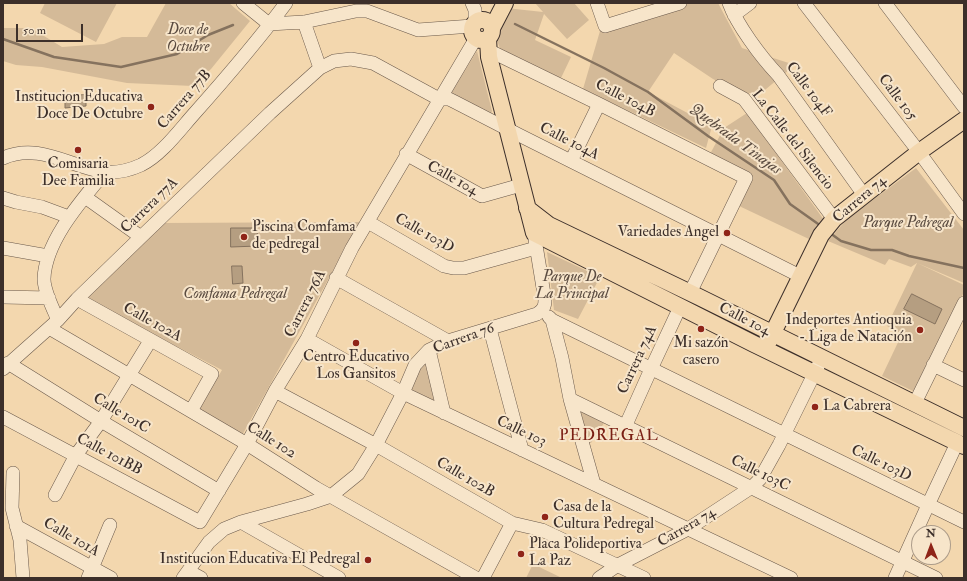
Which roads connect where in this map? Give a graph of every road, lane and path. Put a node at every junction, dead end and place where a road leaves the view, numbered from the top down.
1 (243, 3) edge
2 (286, 3) edge
3 (597, 3) edge
4 (680, 3) edge
5 (750, 3) edge
6 (804, 3) edge
7 (885, 3) edge
8 (663, 6) edge
9 (731, 9) edge
10 (304, 22) junction
11 (269, 24) junction
12 (484, 26) edge
13 (320, 68) junction
14 (720, 86) dead end
15 (439, 99) junction
16 (599, 104) junction
17 (964, 107) edge
18 (497, 116) junction
19 (964, 120) edge
20 (507, 128) junction
21 (919, 152) junction
22 (406, 154) junction
23 (3, 158) edge
24 (571, 161) junction
25 (105, 172) junction
26 (521, 185) junction
27 (864, 195) junction
28 (85, 197) junction
29 (3, 198) edge
30 (527, 208) junction
31 (964, 214) edge
32 (69, 217) junction
33 (834, 219) junction
34 (368, 222) junction
35 (719, 235) junction
36 (141, 237) junction
37 (535, 241) junction
38 (3, 248) edge
39 (48, 256) junction
40 (800, 276) junction
41 (336, 278) junction
42 (690, 293) junction
43 (3, 298) edge
44 (49, 298) junction
45 (77, 299) junction
46 (964, 303) edge
47 (680, 307) junction
48 (543, 309) junction
49 (552, 320) junction
50 (53, 324) junction
51 (490, 329) junction
52 (772, 334) junction
53 (307, 339) junction
54 (150, 341) junction
55 (448, 341) junction
56 (765, 349) junction
57 (429, 350) junction
58 (822, 358) junction
59 (933, 365) junction
60 (5, 366) edge
61 (651, 369) junction
62 (815, 373) junction
63 (129, 375) junction
64 (964, 380) edge
65 (275, 391) junction
66 (402, 394) junction
67 (570, 399) junction
68 (915, 403) junction
69 (190, 411) junction
70 (444, 413) junction
71 (4, 421) edge
72 (101, 421) junction
73 (625, 427) junction
74 (964, 428) edge
75 (784, 434) junction
76 (247, 444) junction
77 (960, 444) edge
78 (376, 445) junction
79 (522, 450) junction
80 (76, 455) junction
81 (13, 473) dead end
82 (594, 484) junction
83 (752, 488) junction
84 (219, 491) junction
85 (55, 495) dead end
86 (330, 496) junction
87 (928, 505) junction
88 (266, 516) junction
89 (200, 522) joint
90 (241, 522) junction
91 (964, 522) edge
92 (512, 524) junction
93 (110, 525) dead end
94 (16, 526) junction
95 (688, 529) junction
96 (260, 533) junction
97 (902, 562) junction
98 (618, 565) junction
99 (90, 573) edge
100 (185, 574) edge
101 (461, 574) edge
102 (23, 578) edge
103 (110, 578) edge
104 (201, 578) edge
105 (339, 578) edge
106 (476, 578) edge
107 (483, 578) edge
108 (599, 578) edge
109 (644, 578) edge
110 (791, 578) edge
111 (895, 578) edge
112 (936, 578) edge

1 - 11 street
2 - 11 street, Carrera 77B
3 - 8 street
4 - 8 street
5 - 9 street
6 - 21 street, Calle 105
7 - 17 street
9 - 27 street, Calle 104F
10 - 11 street
10 - 12 street
10 - 13 street
11 - 25 street, Carrera 77B
12 - 15 street, Carrera 76A
12 - 16 street, Calle 104B
12 - 18 main road
13 - 15 street
13 - 36 street, Carrera 77A
14 - 33 street, La Calle del Silencio
15 - 18 street
15 - 22 street, Carrera 76A
16 - 24 street
16 - 35 street, Calle 104B
18 - 20 main road
19 - 21 main road, Carrera 74
20 - 24 street, Calle 104A
20 - 26 main road
21 - 27 main road, Carrera 74
21 - 31 street, Calle 105
22 - 26 street, Calle 104
22 - 34 street, Carrera 76A
23 - 25 street, Carrera 77B
24 - 35 street, Calle 104A
25 - 28 street
26 - 30 main road
27 - 33 main road, Carrera 74
28 - 32 street
28 - 36 street
29 - 32 street
30 - 37 main road
30 - 42 main road, Calle 104
32 - 39 street
33 - 40 main road, Carrera 74
34 - 37 street, Calle 103D
34 - 41 street, Carrera 76A
35 - 40 street, Calle 104A
35 - 42 street
36 - 45 street, Carrera 77A
37 - 47 main road, Calle 104
37 - 48 street
38 - 39 street
39 - 44 street
40 - 52 main road, Carrera 74
41 - 53 street, Carrera 76A
41 - 55 street
42 - 52 main road, Calle 104
43 - 44 street
44 - 50 street
45 - 50 street, Carrera 77A
45 - 54 street, Calle 102A
46 - 59 street
47 - 56 main road, Calle 104
47 - 61 street, Carrera 74A
48 - 49 street
48 - 51 street, Carrera 76
49 - 61 street
49 - 67 street
50 - 60 street, Carrera 77A
50 - 63 street, Calle 102
51 - 55 street, Carrera 76
51 - 79 street
52 - 56 main road, Carrera 74
52 - 58 main road, Calle 104
53 - 65 street, Carrera 76A
53 - 66 street, Calle 103
54 - 63 street
54 - 69 street, Calle 102A
55 - 57 street, Carrera 76
56 - 62 main road, Calle 104
57 - 66 street, Carrera 76
57 - 70 street
58 - 62 street
58 - 68 main road, Calle 104
59 - 64 street
59 - 68 street
60 - 72 street, Calle 101C
61 - 73 street, Carrera 74A
61 - 75 street, Calle 103D
62 - 75 street
62 - 77 main road, Calle 104
63 - 69 street, Calle 102
63 - 72 street
65 - 76 street, Carrera 76A
65 - 78 street, Calle 102B
66 - 70 street, Calle 103
66 - 78 street, Carrera 76
67 - 73 street, Calle 103C
67 - 82 street
68 - 74 main road, Calle 104
69 - 76 street, Calle 102
70 - 79 street, Calle 103
71 - 80 street, Calle 101BB
72 - 80 street
72 - 84 street, Calle 101C
73 - 83 street, Calle 103C
75 - 83 street
75 - 87 street, Calle 103D
76 - 84 street, Carrera 76A
76 - 86 street, Calle 102
77 - 87 street
78 - 86 street, Carrera 76
78 - 92 street, Calle 102B
79 - 82 street, Calle 103
80 - 85 street
80 - 89 street, Calle 101BB
81 - 94 street
82 - 95 street, Calle 103
83 - 95 street, Carrera 74
83 - 97 street, Calle 103C
84 - 89 street, Carrera 76A
86 - 88 street, Carrera 76
86 - 101 street, Calle 102
87 - 91 street, Calle 103D
87 - 97 street
88 - 90 street, Carrera 76
88 - 96 street
90 - 96 street
90 - 100 street, Carrera 76
92 - 98 street, Calle 102B
92 - 107 street
93 - 99 street
94 - 99 street, Calle 101A
94 - 102 street
95 - 98 street, Carrera 74
95 - 110 street, Calle 103
96 - 105 street
97 - 111 street
97 - 112 street, Calle 103C
98 - 108 street, Carrera 74
98 - 109 street, Calle 102B
99 - 103 street, Calle 101A
100 - 104 street
101 - 106 street, Calle 102

